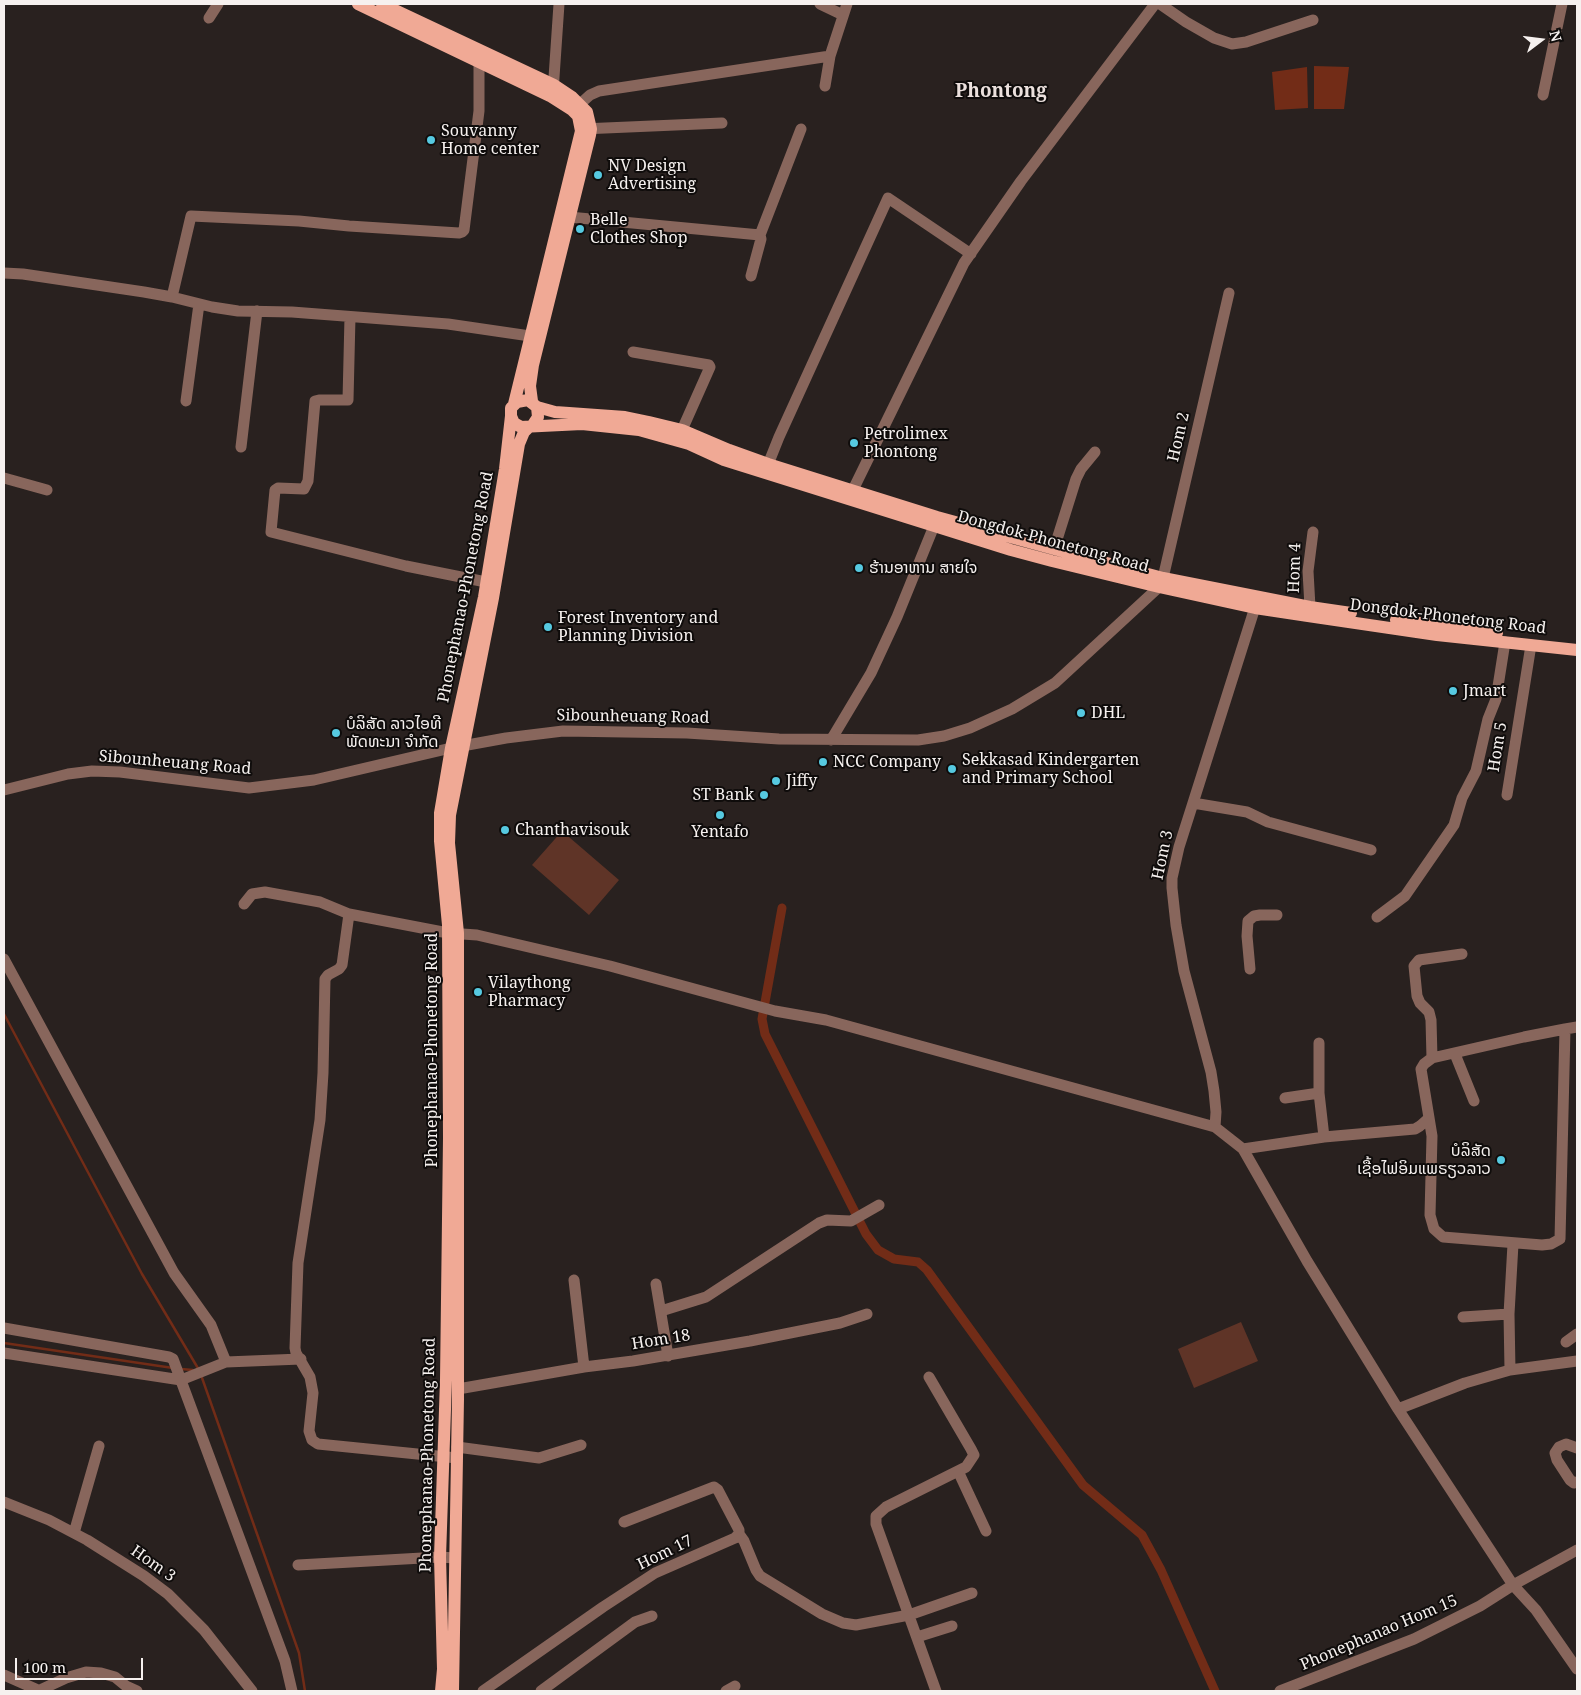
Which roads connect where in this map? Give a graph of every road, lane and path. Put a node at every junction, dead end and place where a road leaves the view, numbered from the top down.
1 (218, 4) edge
2 (358, 4) edge
3 (382, 4) edge
4 (559, 4) edge
5 (820, 4) edge
6 (1155, 4) edge
7 (1160, 4) edge
8 (1562, 4) edge
9 (845, 9) edge
10 (209, 18) dead end
11 (1313, 20) dead end
12 (830, 56) junction
13 (479, 60) junction
14 (825, 86) dead end
15 (553, 91) junction
16 (1543, 95) dead end
17 (580, 104) junction
18 (722, 123) dead end
19 (586, 129) junction
20 (801, 129) dead end
21 (569, 217) junction
22 (760, 235) junction
23 (971, 254) junction
24 (4, 273) edge
25 (751, 276) dead end
26 (1229, 293) dead end
27 (172, 297) junction
28 (199, 304) junction
29 (257, 311) junction
30 (350, 317) junction
31 (530, 336) junction
32 (633, 352) dead end
33 (186, 401) dead end
34 (534, 404) junction
35 (512, 410) junction
36 (584, 420) junction
37 (531, 426) junction
38 (682, 430) junction
39 (241, 447) dead end
40 (1095, 452) dead end
41 (766, 468) junction
42 (4, 478) edge
43 (47, 490) dead end
44 (851, 494) junction
45 (934, 526) junction
46 (1313, 532) dead end
47 (1054, 550) junction
48 (486, 582) junction
49 (1161, 582) junction
50 (489, 598) junction
51 (1256, 602) junction
52 (1310, 607) junction
53 (1505, 642) junction
54 (1577, 642) edge
55 (1531, 645) junction
56 (1577, 650) edge
57 (831, 740) junction
58 (464, 746) junction
59 (451, 748) junction
60 (4, 790) edge
61 (1507, 795) dead end
62 (1193, 803) junction
63 (1371, 850) dead end
64 (244, 904) dead end
65 (349, 914) junction
66 (1277, 915) dead end
67 (1377, 917) dead end
68 (453, 933) junction
69 (1462, 954) dead end
70 (4, 959) edge
71 (1250, 969) dead end
72 (1577, 1026) edge
73 (1565, 1029) junction
74 (1319, 1042) dead end
75 (1455, 1054) junction
76 (1432, 1058) junction
77 (1319, 1093) junction
78 (1285, 1098) dead end
79 (1474, 1101) dead end
80 (1429, 1118) junction
81 (1215, 1127) junction
82 (1324, 1137) junction
83 (1243, 1149) junction
84 (879, 1205) dead end
85 (1513, 1244) junction
86 (574, 1280) dead end
87 (656, 1284) dead end
88 (660, 1311) junction
89 (867, 1314) dead end
90 (1509, 1314) junction
91 (1462, 1318) dead end
92 (4, 1328) edge
93 (1577, 1334) edge
94 (1566, 1342) dead end
95 (4, 1353) edge
96 (668, 1356) junction
97 (301, 1359) junction
98 (1577, 1361) edge
99 (224, 1363) junction
100 (584, 1367) junction
101 (1510, 1370) junction
102 (180, 1374) junction
103 (929, 1377) dead end
104 (458, 1389) junction
105 (1398, 1409) junction
106 (581, 1445) dead end
107 (99, 1446) dead end
108 (1577, 1448) edge
109 (453, 1454) junction
110 (958, 1471) junction
111 (1577, 1482) edge
112 (4, 1502) edge
113 (624, 1522) dead end
114 (986, 1531) dead end
115 (74, 1534) junction
116 (739, 1534) junction
117 (1577, 1550) edge
118 (440, 1557) junction
119 (455, 1558) junction
120 (298, 1565) dead end
121 (1514, 1585) junction
122 (972, 1593) dead end
123 (909, 1615) junction
124 (652, 1616) dead end
125 (952, 1626) dead end
126 (917, 1637) junction
127 (1577, 1669) edge
128 (448, 1670) junction
129 (4, 1675) edge
130 (38, 1691) edge
131 (137, 1691) edge
132 (252, 1691) edge
133 (292, 1691) edge
134 (441, 1691) edge
135 (453, 1691) edge
136 (483, 1691) edge
137 (540, 1691) edge
138 (936, 1691) edge
139 (1280, 1691) edge

1 - 10 street
2 - 13 main road
3 - 15 main road
4 - 15 street
5 - 9 street
6 - 23 street
7 - 11 street
8 - 16 street
9 - 12 street
12 - 14 street
12 - 17 street
13 - 15 main road
13 - 27 street
15 - 17 main road
15 - 19 main road
17 - 19 main road
18 - 19 street
19 - 21 main road
19 - 31 main road, Phonephanao-Phonetong Road
20 - 22 street
21 - 22 street
21 - 34 main road
22 - 25 street
23 - 41 street
23 - 44 street
24 - 27 street
26 - 49 street, Hom 2
27 - 28 street
28 - 29 street
28 - 33 street
29 - 30 street
29 - 39 street
30 - 31 street
30 - 48 street
31 - 35 main road, Phonephanao-Phonetong Road
32 - 38 street
34 - 35 main road
34 - 36 main road
34 - 37 main road
35 - 37 main road
35 - 48 main road, Phonephanao-Phonetong Road
36 - 37 main road, Dongdok-Phonetong Road
36 - 38 main road, Dongdok-Phonetong Road
36 - 41 main road, Dongdok-Phonetong Road
37 - 50 main road, Phonephanao-Phonetong Road
38 - 41 main road, Dongdok-Phonetong Road
40 - 47 street
41 - 44 main road, Dongdok-Phonetong Road
42 - 43 street
44 - 45 main road, Dongdok-Phonetong Road
44 - 47 main road, Dongdok-Phonetong Road
45 - 49 main road, Dongdok-Phonetong Road
45 - 57 street
46 - 52 street, Hom 4
47 - 49 main road, Dongdok-Phonetong Road
48 - 50 main road, Phonephanao-Phonetong Road
49 - 51 main road, Dongdok-Phonetong Road
49 - 57 street, Sibounheuang Road
50 - 58 main road, Phonephanao-Phonetong Road
50 - 59 main road, Phonephanao-Phonetong Road
51 - 52 main road, Dongdok-Phonetong Road
51 - 53 main road, Dongdok-Phonetong Road
51 - 62 street, Hom 3
52 - 54 main road, Dongdok-Phonetong Road
53 - 55 main road, Dongdok-Phonetong Road
53 - 67 street
55 - 56 main road, Dongdok-Phonetong Road
55 - 61 street, Hom 5
57 - 58 street, Sibounheuang Road
58 - 59 street, Sibounheuang Road
58 - 68 main road, Phonephanao-Phonetong Road
59 - 60 street, Sibounheuang Road
59 - 68 main road, Phonephanao-Phonetong Road
62 - 63 street
62 - 81 street, Hom 3
64 - 65 street
65 - 68 street
65 - 97 street
66 - 71 street
68 - 81 street
68 - 104 main road, Phonephanao-Phonetong Road
68 - 109 main road, Phonephanao-Phonetong Road
69 - 76 street
70 - 99 street
72 - 73 street
73 - 75 street
73 - 85 street
74 - 77 street
75 - 76 street
75 - 79 street
76 - 80 street
77 - 78 street
77 - 82 street
80 - 82 street
80 - 85 street
81 - 83 street
82 - 83 street
83 - 105 street
84 - 88 street
85 - 90 street
86 - 100 street
87 - 88 street
88 - 96 street
89 - 96 street, Hom 18
90 - 91 street
90 - 101 street
92 - 102 street
93 - 94 street
95 - 102 street
96 - 100 street, Hom 18
97 - 99 street
97 - 109 street
98 - 101 street
99 - 102 street
100 - 104 street, Hom 18
101 - 105 street
102 - 133 street
103 - 110 street
104 - 109 main road, Phonephanao-Phonetong Road
105 - 121 street
106 - 109 street
107 - 115 street
108 - 111 street
109 - 118 main road, Phonephanao-Phonetong Road
109 - 119 main road, Phonephanao-Phonetong Road
110 - 114 street
110 - 123 street
112 - 115 street, Hom 3
113 - 116 street
115 - 132 street, Hom 3
116 - 123 street
116 - 136 street, Hom 17
117 - 121 street, Phonephanao Hom 15
118 - 119 street
118 - 120 street
118 - 128 main road, Phonephanao-Phonetong Road
119 - 128 main road, Phonephanao-Phonetong Road
121 - 127 street
121 - 139 street, Phonephanao Hom 15
122 - 123 street
123 - 126 street
124 - 137 street
125 - 126 street
126 - 138 street
128 - 134 main road, Phonephanao-Phonetong Road
128 - 135 main road, Phonephanao-Phonetong Road
129 - 130 street
130 - 131 street

